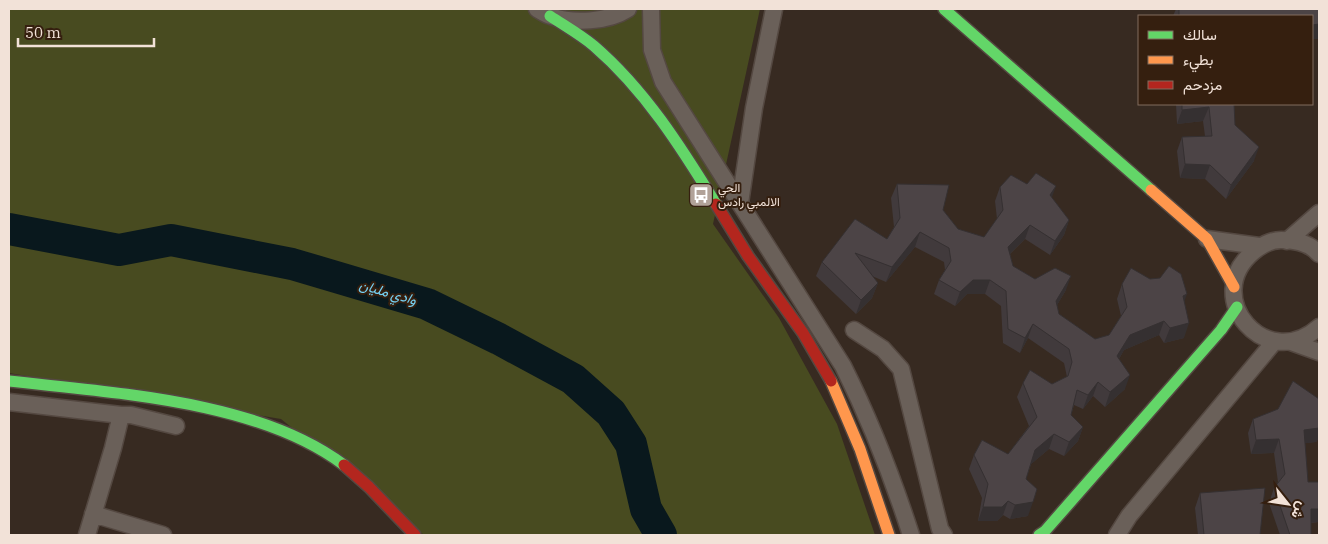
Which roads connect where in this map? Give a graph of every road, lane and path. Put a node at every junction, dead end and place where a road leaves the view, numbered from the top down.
1 (628, 9) edge
2 (650, 9) edge
3 (774, 9) edge
4 (944, 9) edge
5 (543, 12) edge
6 (740, 203) junction
7 (1319, 213) edge
8 (1207, 239) junction
9 (1287, 240) junction
10 (1259, 246) junction
11 (1319, 254) edge
12 (1234, 287) junction
13 (1237, 307) junction
14 (1319, 327) edge
15 (854, 330) dead end
16 (1274, 342) junction
17 (1291, 342) junction
18 (1319, 352) edge
19 (9, 381) edge
20 (9, 402) edge
21 (120, 415) junction
22 (176, 426) dead end
23 (93, 514) junction
24 (87, 535) edge
25 (163, 535) edge
26 (415, 535) edge
27 (889, 535) edge
28 (911, 535) edge
29 (944, 535) edge
30 (1039, 535) edge
31 (1117, 535) edge

1 - 5 street
2 - 6 street
3 - 6 street
4 - 8 street
5 - 27 street
6 - 28 street
7 - 9 street
8 - 10 street
8 - 12 street
9 - 10 street
9 - 11 street
10 - 12 street
12 - 13 street
13 - 16 street
13 - 30 street
14 - 17 street
15 - 29 street
16 - 17 street
16 - 31 street
17 - 18 street
19 - 26 street
20 - 21 street
21 - 22 street
21 - 23 street
23 - 24 street
23 - 25 street

